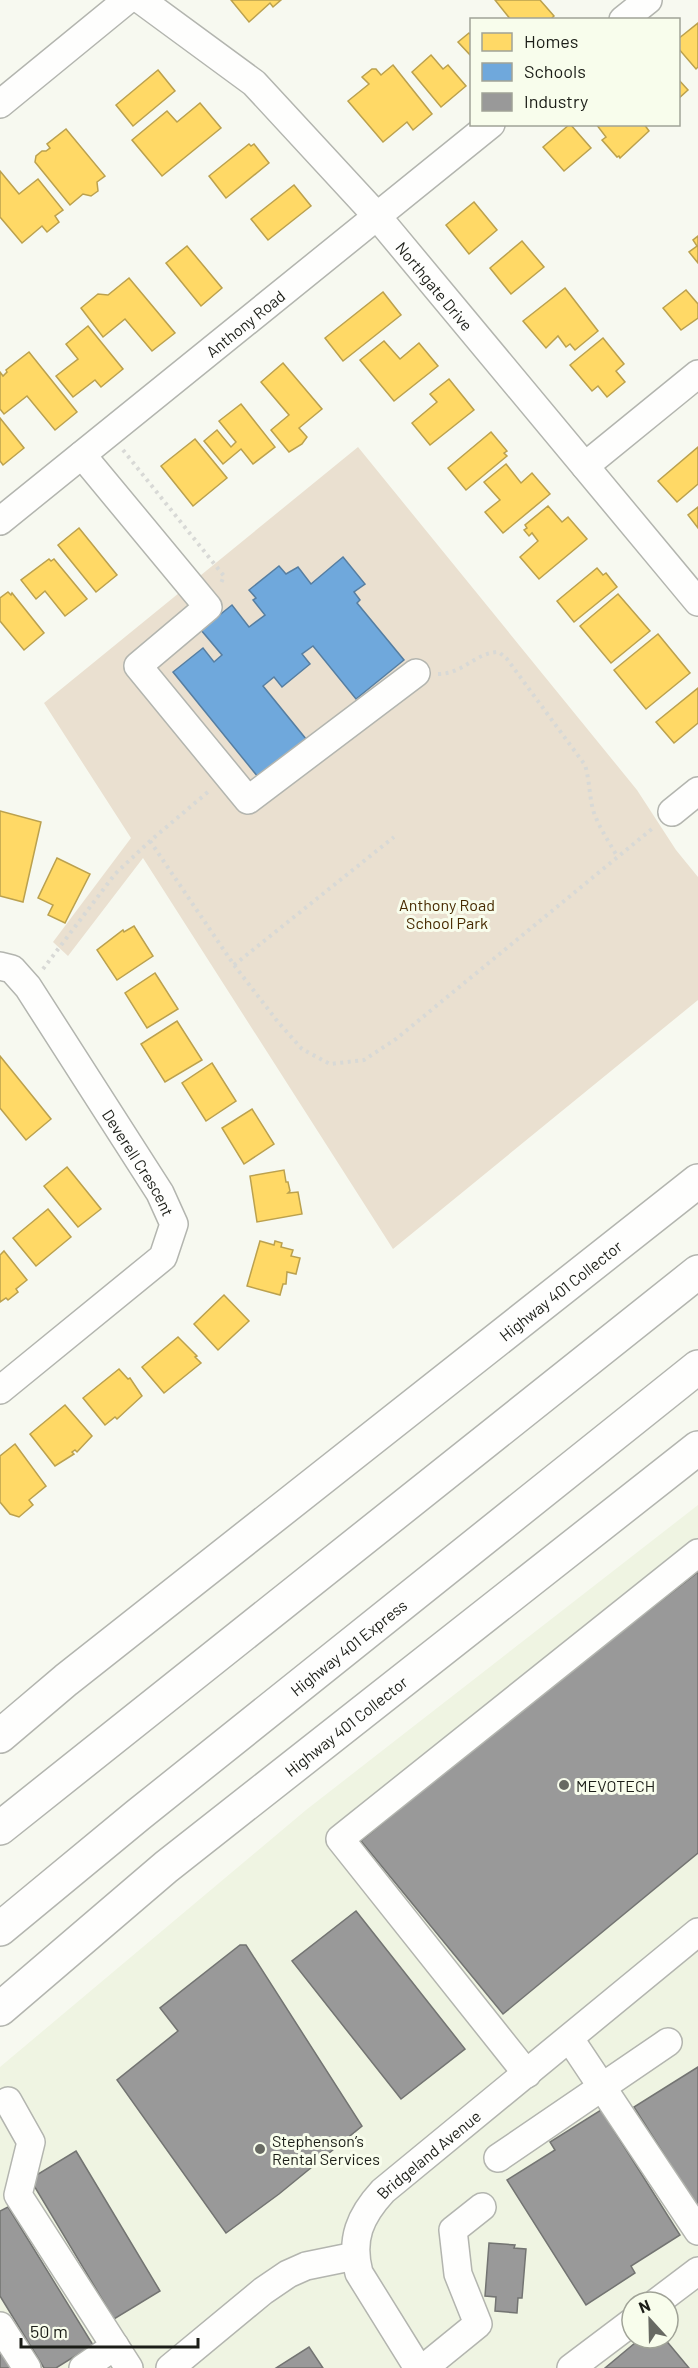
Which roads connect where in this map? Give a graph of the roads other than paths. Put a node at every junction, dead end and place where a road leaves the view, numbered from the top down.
1 (127, 0) edge
2 (141, 0) edge
3 (648, 0) edge
4 (626, 18) edge
5 (0, 104) edge
6 (487, 126) edge
7 (376, 215) junction
8 (698, 374) edge
9 (82, 455) junction
10 (585, 466) junction
11 (0, 521) edge
12 (698, 602) edge
13 (416, 673) road end
14 (698, 791) edge
15 (672, 812) road end
16 (0, 966) edge
17 (698, 1181) edge
18 (698, 1272) edge
19 (698, 1367) edge
20 (0, 1390) edge
21 (698, 1448) edge
22 (698, 1553) edge
23 (0, 1736) edge
24 (0, 1828) edge
25 (0, 1929) edge
26 (698, 1932) edge
27 (0, 2010) edge
28 (570, 2039) junction
29 (668, 2042) dead end
30 (527, 2074) junction
31 (602, 2087) junction
32 (8, 2101) dead end
33 (498, 2158) dead end
34 (9, 2191) edge
35 (482, 2207) dead end
36 (698, 2231) edge
37 (355, 2256) junction
38 (698, 2271) edge
39 (673, 2290) edge
40 (0, 2326) edge
41 (620, 2331) edge
42 (122, 2357) edge
43 (27, 2368) edge
44 (83, 2368) edge
45 (170, 2368) edge
46 (418, 2368) edge
47 (424, 2368) edge
48 (572, 2368) edge

1 - 5 street
2 - 7 street, Northgate Drive
3 - 4 street
6 - 7 street, Anthony Road
7 - 9 street, Anthony Road
7 - 10 street, Northgate Drive
8 - 10 street
9 - 11 street, Anthony Road
9 - 13 street
10 - 12 street, Northgate Drive
14 - 15 street
16 - 20 street, Deverell Crescent
17 - 23 highway, Highway 401 Collector
18 - 24 highway
19 - 25 highway, Highway 401 Express
21 - 27 highway, Highway 401 Collector
22 - 30 street
26 - 28 street, Bridgeland Avenue
28 - 30 street, Bridgeland Avenue
28 - 31 street
29 - 31 street
30 - 37 street, Bridgeland Avenue
31 - 33 street
31 - 36 street
32 - 34 street
34 - 42 street
35 - 47 street
37 - 45 street
37 - 46 street
38 - 39 street
40 - 43 street
41 - 48 street
42 - 44 street

